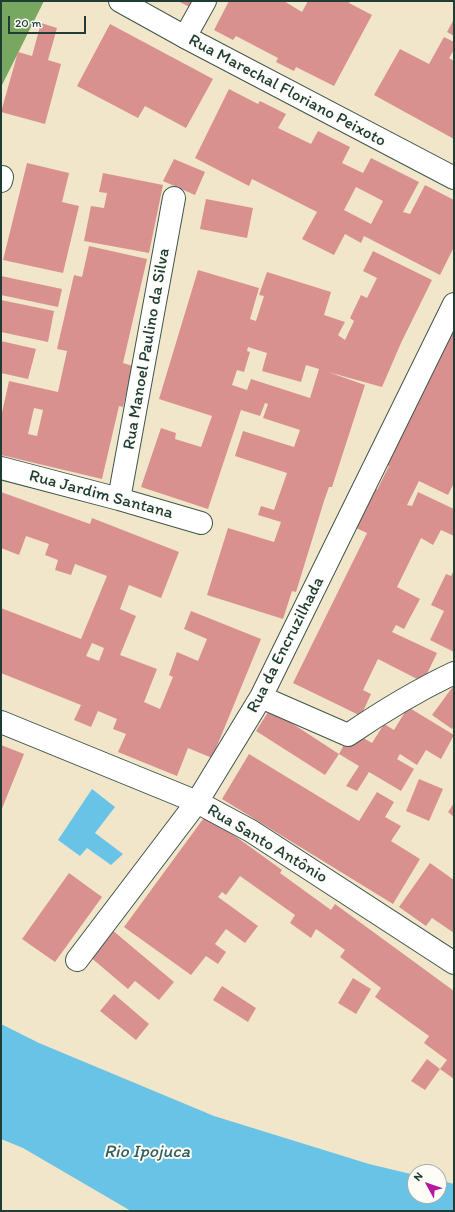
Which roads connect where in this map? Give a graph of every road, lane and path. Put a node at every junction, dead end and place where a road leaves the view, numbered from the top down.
1 (120, 1) edge
2 (205, 1) edge
3 (185, 37) junction
4 (454, 178) edge
5 (174, 198) dead end
6 (454, 304) edge
7 (1, 468) edge
8 (119, 499) junction
9 (201, 523) dead end
10 (454, 673) edge
11 (261, 697) junction
12 (1, 722) edge
13 (197, 802) junction
14 (77, 960) dead end
15 (454, 963) edge

1 - 3 street, Rua Marechal Floriano Peixoto
2 - 3 street
3 - 4 street, Rua Marechal Floriano Peixoto
5 - 8 street, Rua Manoel Paulino da Silva
6 - 11 street, Rua da Encruzilhada
7 - 8 street, Rua Jardim Santana
8 - 9 street, Rua Jardim Santana
10 - 11 street
11 - 13 street, Rua da Encruzilhada
12 - 13 street, Rua Santo Antônio
13 - 14 street, Rua da Encruzilhada
13 - 15 street, Rua Santo Antônio

